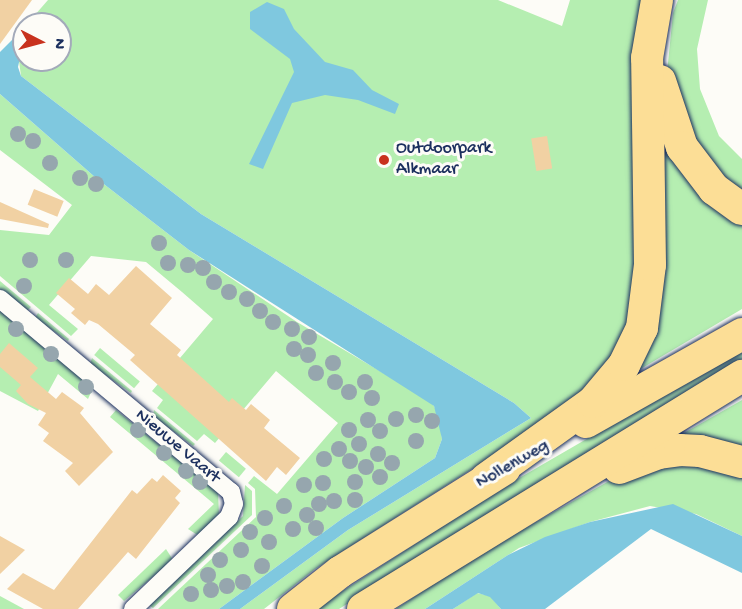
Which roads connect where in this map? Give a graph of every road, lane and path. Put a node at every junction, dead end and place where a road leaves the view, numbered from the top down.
1 (657, 0) edge
2 (669, 0) edge
3 (742, 209) edge
4 (0, 299) edge
5 (742, 334) edge
6 (742, 376) edge
7 (742, 462) edge
8 (486, 479) junction
9 (493, 528) junction
10 (132, 609) edge
11 (293, 609) edge
12 (363, 609) edge

1 - 8 highway
2 - 3 highway
4 - 10 street, Nieuwe Vaart
5 - 8 highway, Nollenweg
6 - 9 highway
7 - 9 highway
8 - 11 highway, Nollenweg
9 - 12 highway

